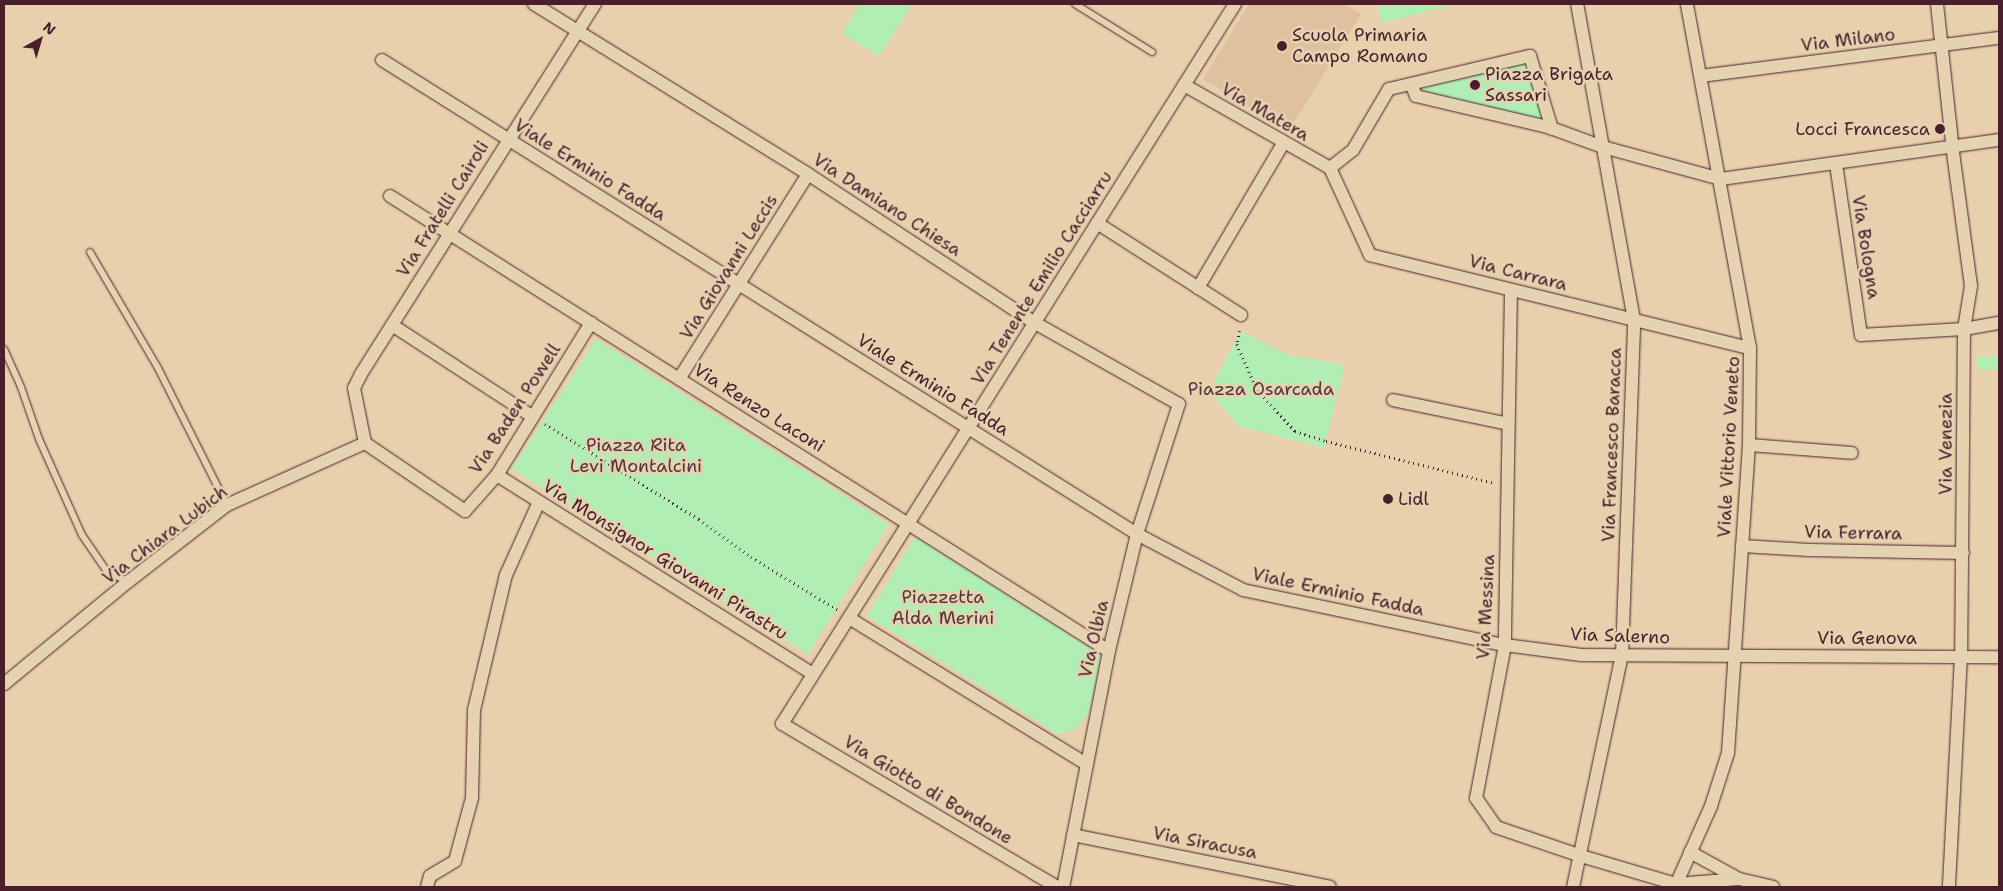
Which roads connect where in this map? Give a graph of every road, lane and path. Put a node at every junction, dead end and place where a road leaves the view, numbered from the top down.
1 (534, 4) edge
2 (595, 4) edge
3 (1075, 4) edge
4 (1235, 4) edge
5 (1577, 4) edge
6 (1687, 4) edge
7 (1937, 4) edge
8 (578, 31) junction
9 (1999, 38) edge
10 (1943, 45) junction
11 (1152, 52) dead end
12 (382, 60) dead end
13 (1701, 76) junction
14 (1410, 84) junction
15 (1184, 85) junction
16 (1552, 128) junction
17 (507, 139) junction
18 (1999, 140) edge
19 (1284, 142) junction
20 (1953, 147) junction
21 (1603, 148) junction
22 (1836, 164) junction
23 (1330, 168) junction
24 (808, 174) junction
25 (1721, 179) junction
26 (390, 196) dead end
27 (1097, 223) junction
28 (450, 234) junction
29 (90, 252) dead end
30 (740, 285) junction
31 (1198, 288) junction
32 (1511, 290) junction
33 (1241, 316) dead end
34 (1634, 320) junction
35 (1035, 322) junction
36 (591, 323) junction
37 (1999, 323) edge
38 (392, 325) junction
39 (1964, 329) junction
40 (1240, 331) dead end
41 (1750, 348) junction
42 (4, 349) edge
43 (679, 379) junction
44 (1393, 400) dead end
45 (1179, 404) joint
46 (533, 417) junction
47 (1509, 424) junction
48 (968, 428) junction
49 (365, 443) junction
50 (1749, 445) junction
51 (1852, 453) dead end
52 (497, 475) junction
53 (1508, 486) junction
54 (540, 502) junction
55 (227, 505) junction
56 (908, 524) junction
57 (1138, 534) junction
58 (1742, 546) junction
59 (1963, 553) junction
60 (129, 581) junction
61 (849, 618) junction
62 (1505, 644) junction
63 (1108, 651) junction
64 (1622, 655) junction
65 (1734, 656) junction
66 (1961, 656) junction
67 (1999, 657) edge
68 (813, 674) junction
69 (4, 684) edge
70 (782, 724) joint
71 (1086, 764) junction
72 (1073, 835) junction
73 (1690, 852) junction
74 (1581, 856) junction
75 (1740, 880) junction
76 (1291, 883) edge
77 (1675, 886) edge
78 (427, 887) edge
79 (1057, 887) edge
80 (1063, 887) edge
81 (1330, 887) edge
82 (1573, 887) edge
83 (1773, 887) edge
84 (1949, 887) edge

1 - 8 street, Via Damiano Chiesa
2 - 8 street, Via Fratelli Cairoli
3 - 11 lane
4 - 15 street, Via Tenente Emilio Cacciarru
5 - 21 street, Via Francesco Baracca
6 - 13 street, Viale Vittorio Veneto
7 - 10 street, Via Venezia
8 - 17 street, Via Fratelli Cairoli
8 - 24 street, Via Damiano Chiesa
9 - 10 street, Via Milano
10 - 13 street, Via Milano
10 - 20 street, Via Venezia
12 - 17 street, Viale Erminio Fadda
13 - 25 street, Viale Vittorio Veneto
14 - 16 street
14 - 16 street
14 - 23 street
15 - 19 street, Via Matera
15 - 27 street, Via Tenente Emilio Cacciarru
16 - 21 street
17 - 28 street, Via Fratelli Cairoli
17 - 30 street, Viale Erminio Fadda
18 - 20 street
19 - 23 street, Via Matera
19 - 31 street
20 - 22 street
20 - 39 street, Via Venezia
21 - 25 street
21 - 34 street, Via Francesco Baracca
22 - 25 street
22 - 39 street, Via Bologna
23 - 32 street, Via Carrara
24 - 30 street, Via Giovanni Leccis
24 - 35 street, Via Damiano Chiesa
25 - 41 street, Viale Vittorio Veneto
26 - 28 street, Via Renzo Laconi
27 - 31 street
27 - 35 street, Via Tenente Emilio Cacciarru
28 - 36 street, Via Renzo Laconi
28 - 38 street, Via Fratelli Cairoli
29 - 55 lane
30 - 43 street, Via Giovanni Leccis
30 - 48 street, Viale Erminio Fadda
31 - 33 street
32 - 34 street, Via Carrara
32 - 47 street, Via Messina
34 - 41 street, Via Carrara
34 - 64 street, Via Francesco Baracca
35 - 45 street, Via Damiano Chiesa
35 - 48 street, Via Tenente Emilio Cacciarru
36 - 43 street, Via Renzo Laconi
36 - 46 street, Via Baden Powell
37 - 39 street
38 - 46 street
38 - 49 street, Via Fratelli Cairoli
39 - 59 street, Via Venezia
40 - 53 path
41 - 50 street, Viale Vittorio Veneto
42 - 60 lane
43 - 56 street, Via Renzo Laconi
44 - 47 street
45 - 57 street, Via Olbia
46 - 52 street, Via Baden Powell
46 - 61 path
47 - 53 street, Via Messina
48 - 56 street, Via Tenente Emilio Cacciarru
48 - 57 street, Viale Erminio Fadda
49 - 52 street, Via Baden Powell
49 - 55 street, Via Chiara Lubich
50 - 51 street
50 - 58 street, Viale Vittorio Veneto
52 - 54 street, Via Monsignor Giovanni Pirastru
53 - 62 street, Via Messina
54 - 68 street, Via Monsignor Giovanni Pirastru
54 - 78 street
55 - 60 street, Via Chiara Lubich
56 - 61 street, Via Tenente Emilio Cacciarru
56 - 63 street, Via Renzo Laconi
57 - 62 street, Viale Erminio Fadda
57 - 63 street, Via Olbia
58 - 59 street, Via Ferrara
58 - 65 street, Viale Vittorio Veneto
59 - 66 street, Via Venezia
60 - 69 street, Via Chiara Lubich
61 - 68 street, Via Tenente Emilio Cacciarru
61 - 71 street
62 - 64 street, Via Salerno
62 - 74 street, Via Messina
63 - 71 street, Via Olbia
64 - 65 street, Via Salerno
64 - 74 street, Via Francesco Baracca
65 - 66 street, Via Genova
65 - 73 street, Viale Vittorio Veneto
66 - 67 street, Via Genova
66 - 84 street, Via Venezia
68 - 70 street, Via Tenente Emilio Cacciarru
70 - 79 street, Via Giotto di Bondone
71 - 72 street, Via Olbia
72 - 76 street, Via Siracusa
72 - 80 street, Via Olbia
73 - 75 street
73 - 77 street, Viale Vittorio Veneto
74 - 77 street, Via Messina
74 - 82 street, Via Francesco Baracca
75 - 77 street, Via Messina
75 - 83 street
76 - 81 street, Via Siracusa

